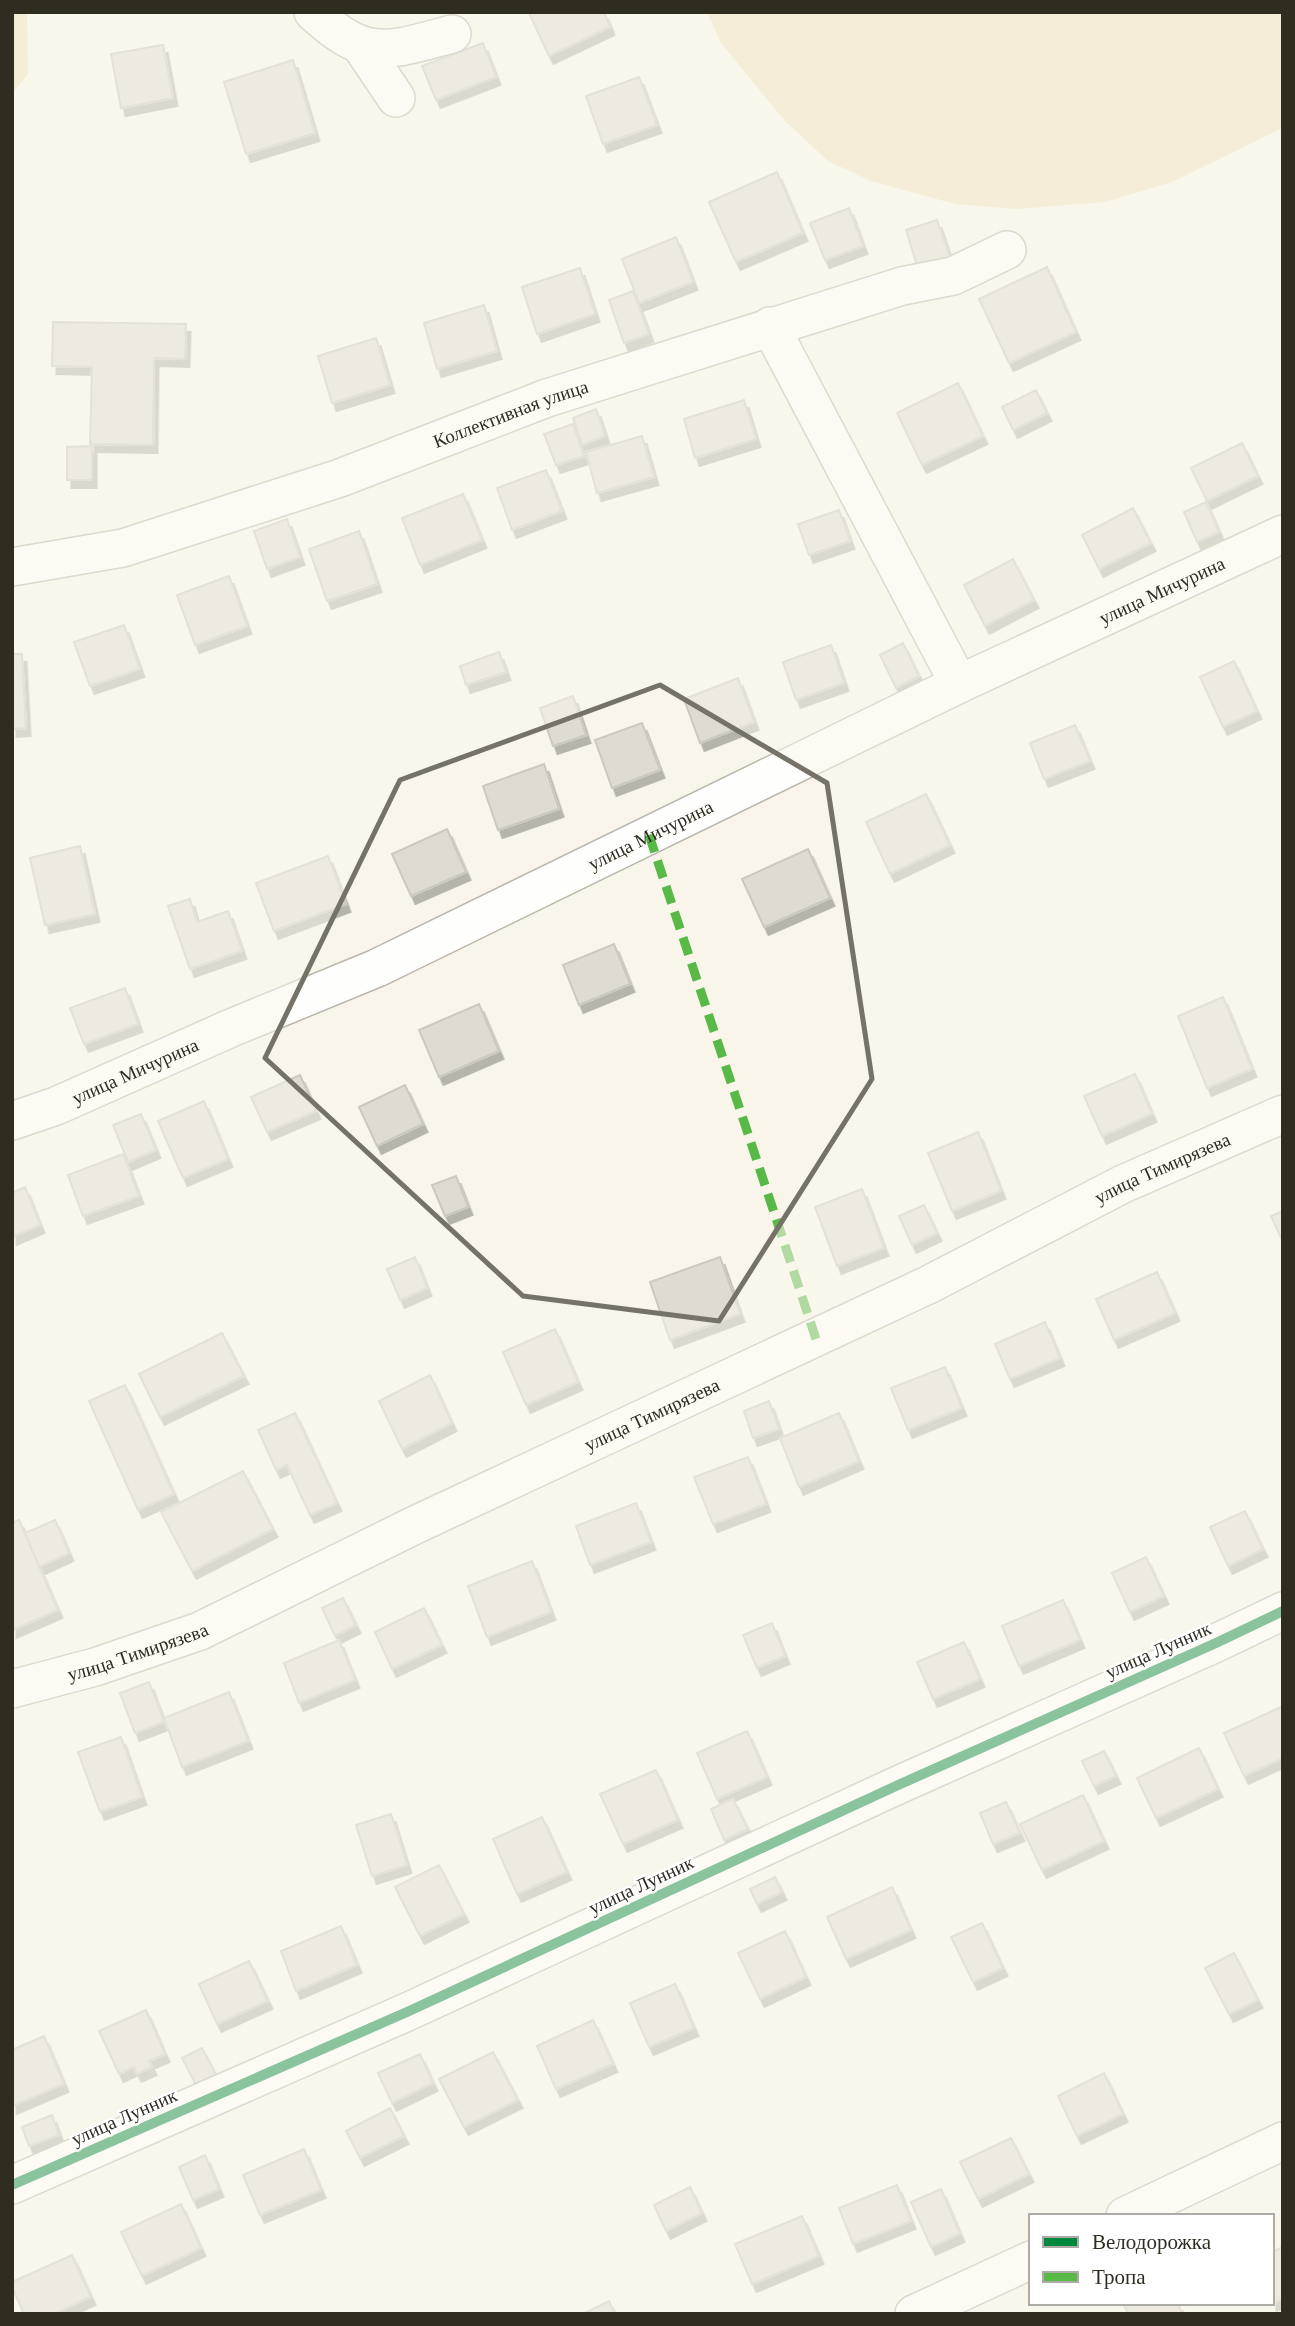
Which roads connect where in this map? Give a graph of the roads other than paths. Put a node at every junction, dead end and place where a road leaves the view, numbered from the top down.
1 (313, 12) edge
2 (452, 34) dead end
3 (361, 46) junction
4 (396, 97) dead end
5 (1007, 250) dead end
6 (770, 326) junction
7 (1283, 534) edge
8 (12, 567) edge
9 (959, 684) junction
10 (1283, 1114) edge
11 (12, 1121) edge
12 (1283, 1611) edge
13 (12, 1689) edge
14 (1283, 2141) edge
15 (12, 2185) edge
16 (1129, 2214) edge
17 (1029, 2261) edge
18 (914, 2314) edge

1 - 3 street
2 - 3 street
3 - 4 street
5 - 6 street, Коллективная улица
6 - 8 street, Коллективная улица
6 - 9 street
7 - 9 street, улица Мичурина
9 - 11 street, улица Мичурина
10 - 13 street, улица Тимирязева
12 - 15 street, улица Лунник
14 - 16 street
17 - 18 street

